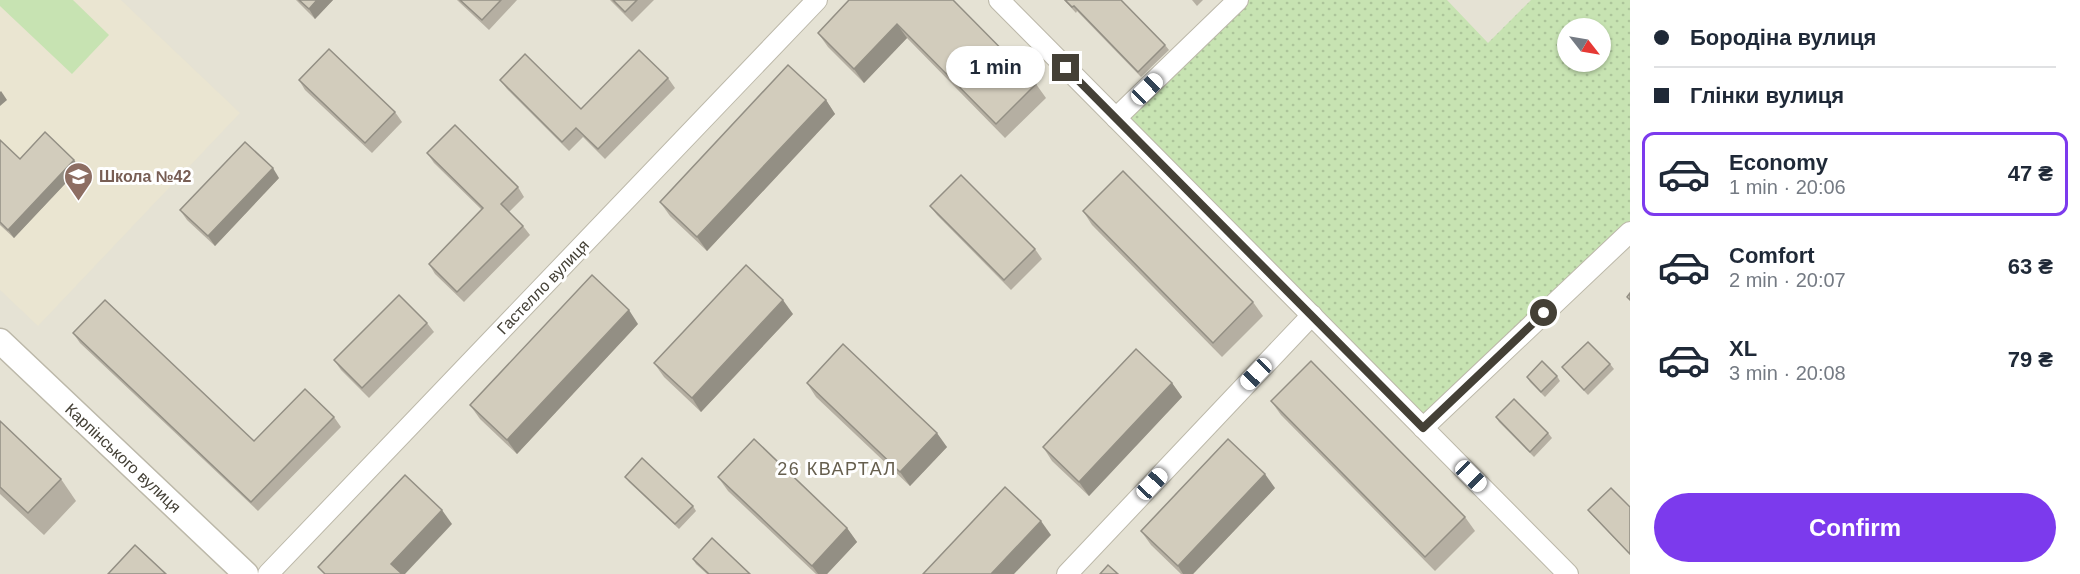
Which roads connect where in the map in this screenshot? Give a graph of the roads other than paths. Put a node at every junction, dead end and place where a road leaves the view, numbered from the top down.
1 (817, 0) edge
2 (999, 0) edge
3 (1238, 0) edge
4 (1116, 118) junction
5 (1630, 232) edge
6 (1312, 315) junction
7 (0, 341) edge
8 (1423, 428) junction
9 (246, 574) edge
10 (268, 574) edge
11 (1067, 574) edge
12 (1568, 574) edge

1 - 10 street, Гастелло вулиця
2 - 4 street
3 - 4 street
4 - 6 street
5 - 8 street
6 - 8 street
6 - 11 street
7 - 9 street, Карпінського вулиця
8 - 12 street

